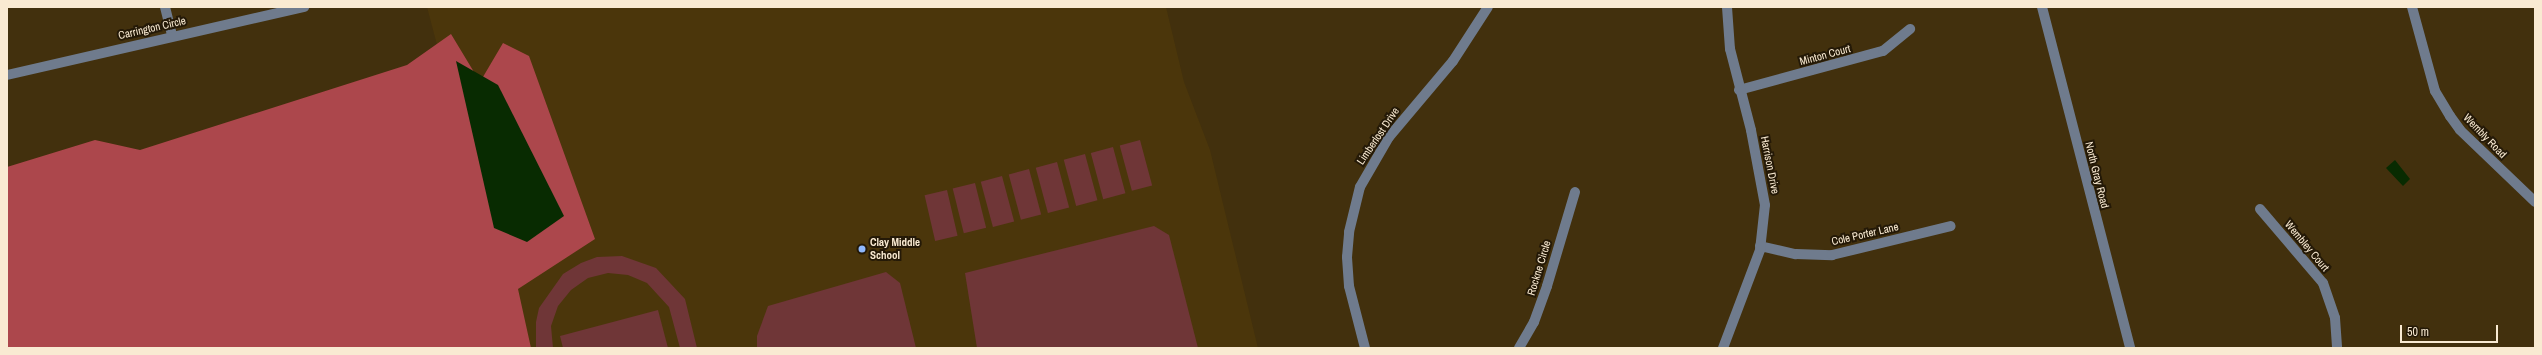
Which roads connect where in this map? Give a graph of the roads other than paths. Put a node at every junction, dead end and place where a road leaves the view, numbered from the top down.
1 (165, 7) edge
2 (304, 7) edge
3 (1488, 7) edge
4 (1727, 7) edge
5 (2042, 7) edge
6 (2412, 7) edge
7 (1910, 29) dead end
8 (172, 35) junction
9 (7, 75) edge
10 (1739, 90) junction
11 (1574, 192) dead end
12 (2533, 196) edge
13 (2260, 209) dead end
14 (1951, 226) dead end
15 (1760, 246) junction
16 (1365, 348) edge
17 (1519, 348) edge
18 (1723, 348) edge
19 (2130, 348) edge
20 (2337, 348) edge

1 - 8 street
2 - 8 street, Carrington Circle
3 - 16 street, Limberlost Drive
4 - 10 street, Harrison Drive
5 - 19 street, North Gray Road
6 - 12 street, Wembly Road
7 - 10 street, Minton Court
8 - 9 street, Carrington Circle
10 - 15 street, Harrison Drive
11 - 17 street, Rockne Circle
13 - 20 street, Wembley Court
14 - 15 street, Cole Porter Lane
15 - 18 street, Harrison Drive

